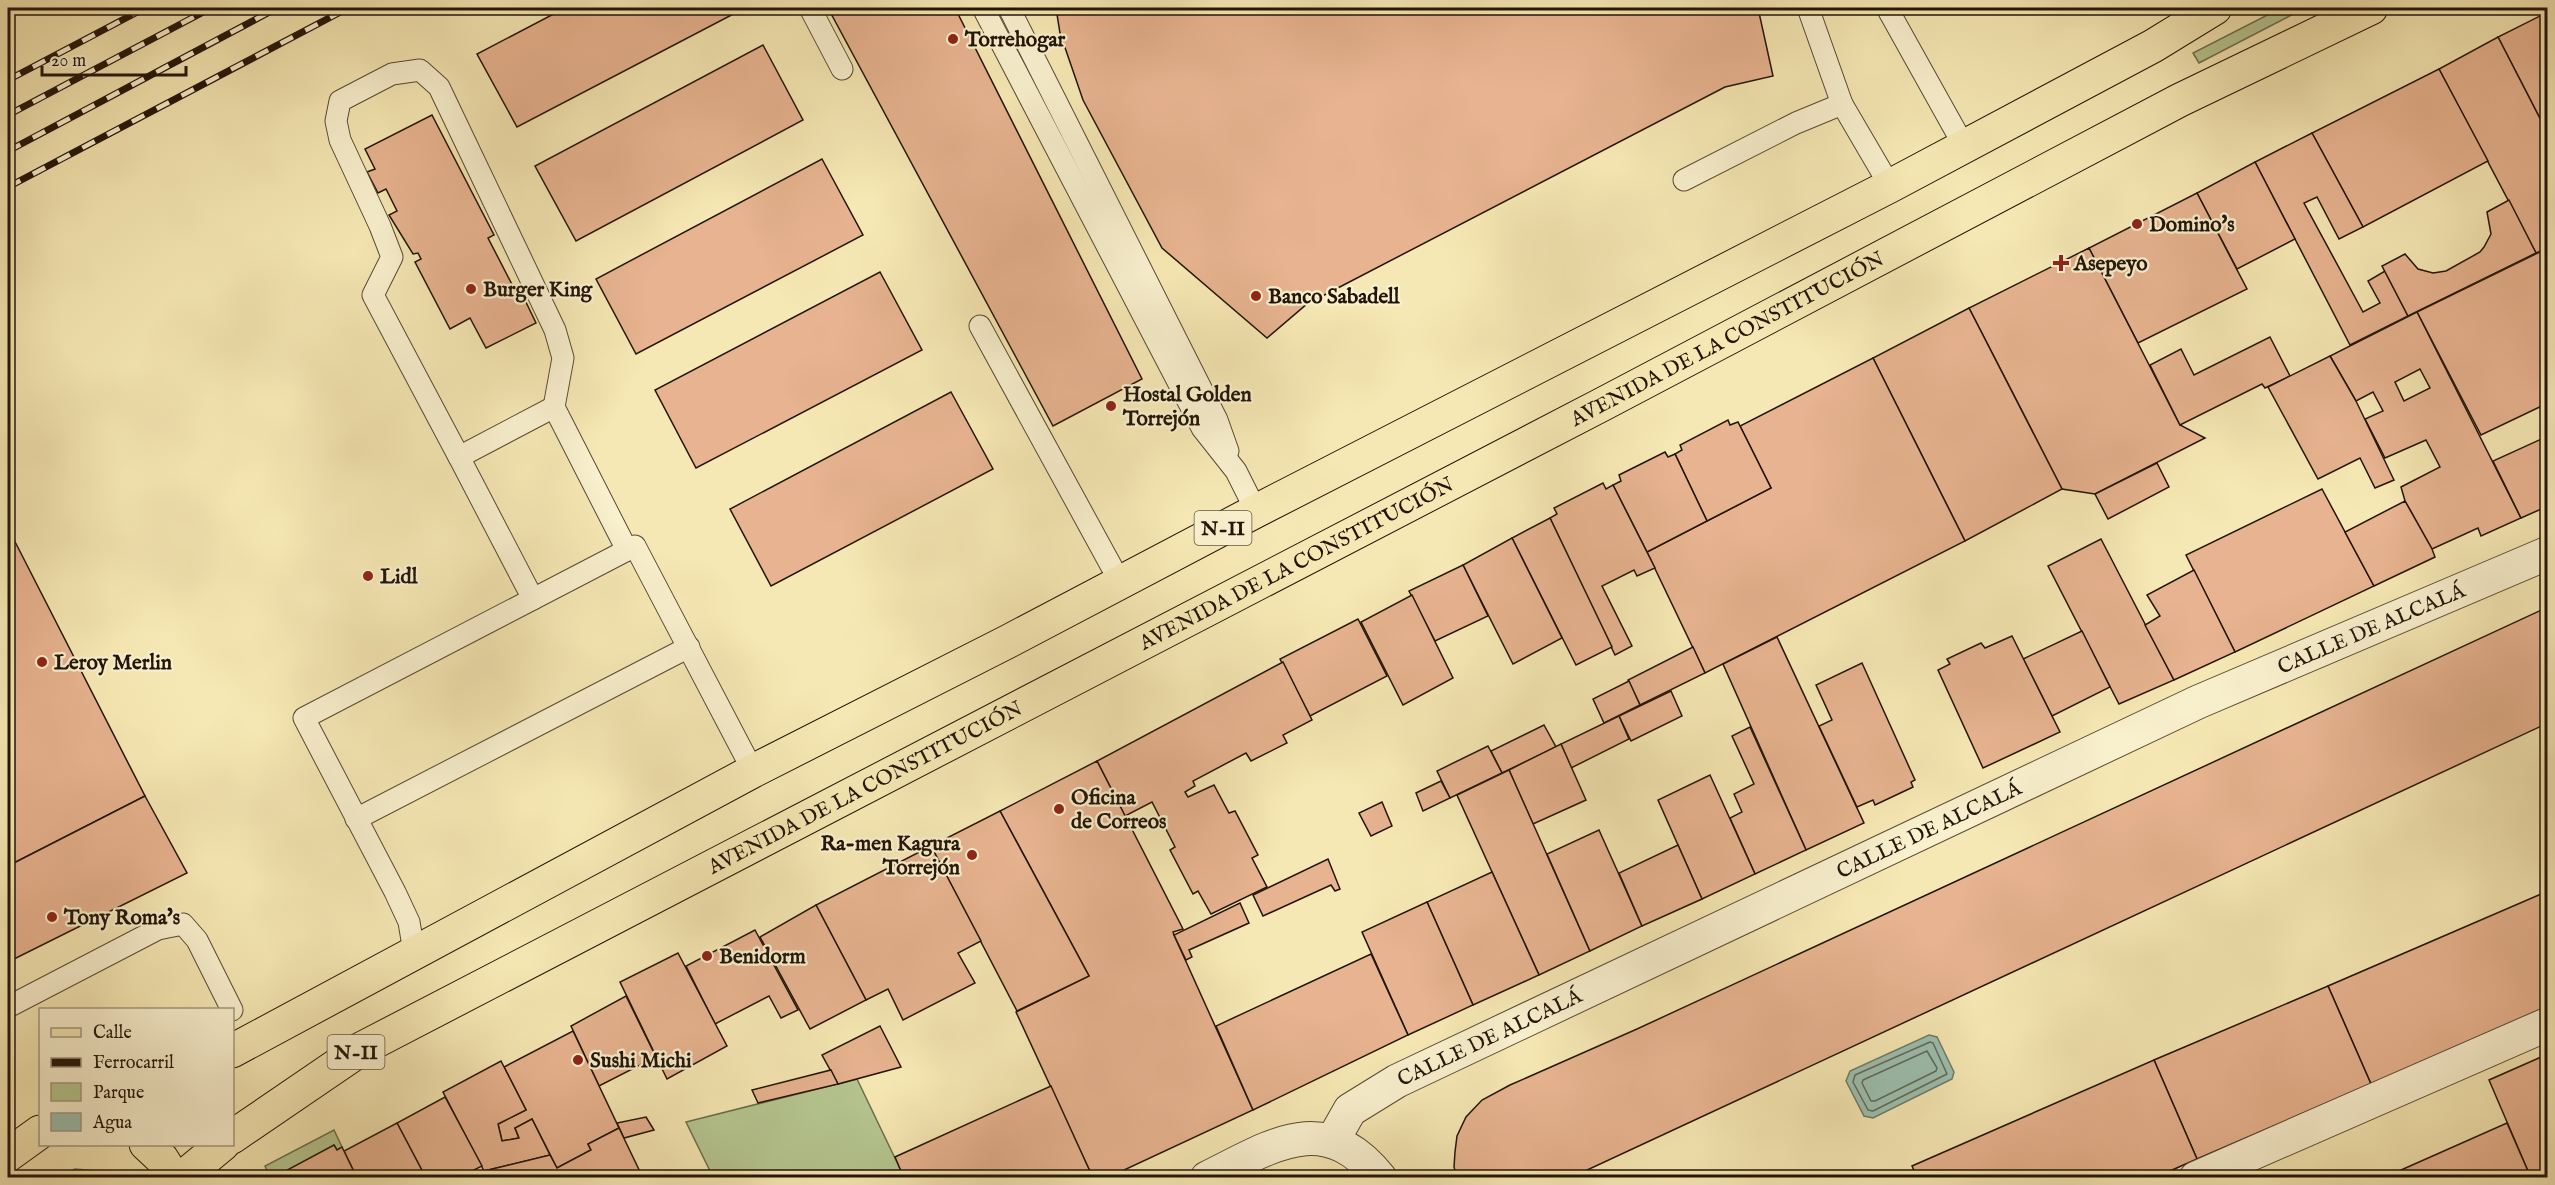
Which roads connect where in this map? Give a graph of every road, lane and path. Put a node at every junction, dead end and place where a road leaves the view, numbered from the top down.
1 (810, 8) edge
2 (983, 8) edge
3 (1009, 8) edge
4 (1808, 8) edge
5 (1887, 8) edge
6 (2215, 8) edge
7 (2371, 8) edge
8 (842, 69) dead end
9 (1842, 104) junction
10 (1964, 146) junction
11 (1684, 180) dead end
12 (1890, 186) junction
13 (980, 326) dead end
14 (554, 407) junction
15 (459, 457) junction
16 (1236, 471) junction
17 (1256, 511) junction
18 (627, 550) junction
19 (2547, 553) edge
20 (1120, 582) junction
21 (533, 599) junction
22 (689, 647) junction
23 (753, 771) junction
24 (356, 819) junction
25 (414, 952) junction
26 (8, 1007) edge
27 (231, 1008) edge
28 (234, 1019) edge
29 (2547, 1024) edge
30 (240, 1046) edge
31 (39, 1133) edge
32 (234, 1136) edge
33 (1333, 1140) junction
34 (148, 1146) edge
35 (221, 1146) edge
36 (8, 1155) edge
37 (174, 1178) edge
38 (182, 1178) edge
39 (1207, 1178) edge
40 (1380, 1178) edge
41 (2196, 1178) edge

1 - 8 lane
2 - 16 lane
3 - 16 lane
4 - 9 lane
5 - 10 lane
6 - 10 main road, N-II
7 - 32 main road, AVENIDA DE LA CONSTITUCIÓN / N-II
9 - 11 lane
9 - 12 lane
10 - 12 main road, N-II
12 - 17 main road, N-II
13 - 20 lane
14 - 15 lane
14 - 15 lane
14 - 18 lane
15 - 21 lane
16 - 17 lane
17 - 20 main road, N-II
18 - 21 lane
18 - 22 lane
19 - 33 street, CALLE DE ALCALÁ
20 - 23 main road, N-II
21 - 24 lane
22 - 23 lane
22 - 24 lane
23 - 25 main road, N-II
24 - 25 lane
25 - 30 main road, N-II
26 - 27 lane
28 - 30 lane
29 - 41 street
31 - 36 main road
33 - 39 street
33 - 40 street
34 - 37 main road
35 - 38 main road

